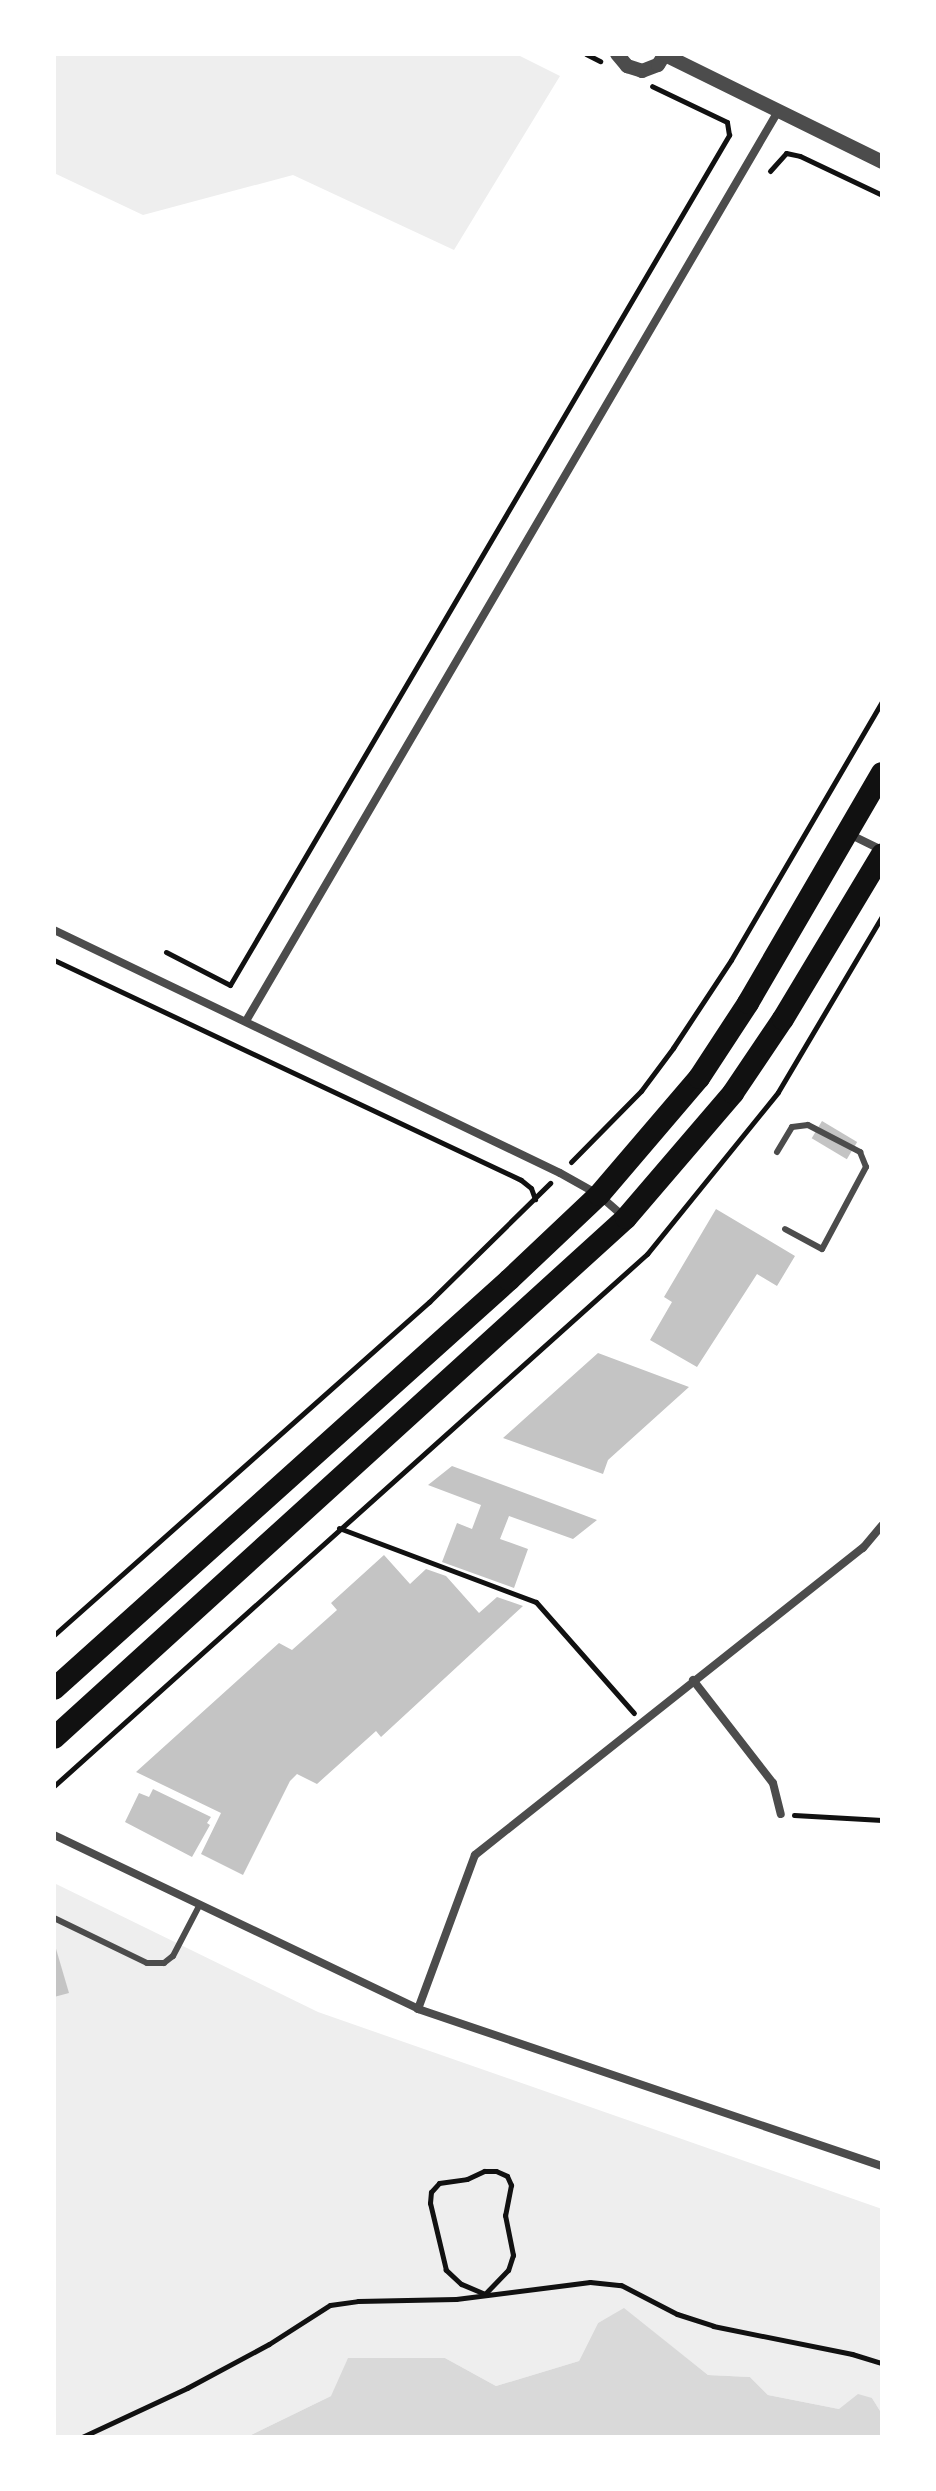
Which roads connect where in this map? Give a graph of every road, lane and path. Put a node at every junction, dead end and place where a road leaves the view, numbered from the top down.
1 (586, 54) edge
2 (665, 55) edge
3 (616, 61) edge
4 (642, 81) dead end
5 (777, 113) junction
6 (882, 162) edge
7 (770, 171) dead end
8 (882, 195) edge
9 (882, 702) edge
10 (882, 773) edge
11 (847, 833) junction
12 (882, 852) edge
13 (54, 930) edge
14 (166, 952) dead end
15 (54, 960) edge
16 (246, 1021) junction
17 (777, 1152) dead end
18 (560, 1173) junction
19 (599, 1195) junction
20 (535, 1199) junction
21 (626, 1218) junction
22 (785, 1229) dead end
23 (882, 1525) edge
24 (338, 1528) dead end
25 (54, 1635) edge
26 (693, 1680) junction
27 (54, 1689) edge
28 (641, 1722) junction
29 (54, 1738) edge
30 (781, 1814) joint
31 (882, 1820) edge
32 (54, 1835) edge
33 (199, 1906) junction
34 (54, 1918) edge
35 (418, 2009) junction
36 (882, 2166) edge
37 (485, 2294) junction
38 (882, 2363) edge
39 (82, 2437) edge

1 - 3 path
2 - 3 street
2 - 5 street
4 - 14 path
5 - 6 street
5 - 16 street
7 - 8 path
9 - 18 path
10 - 11 highway
11 - 12 street
11 - 19 highway
12 - 21 highway
13 - 16 street
15 - 20 path
16 - 18 street
17 - 22 lane
18 - 19 street
18 - 20 path
19 - 21 street
19 - 27 highway
20 - 25 path
21 - 29 highway
23 - 26 street
24 - 28 path
26 - 28 street
26 - 30 street
28 - 35 street
30 - 31 path
32 - 33 street
33 - 34 lane
33 - 35 street
35 - 36 street
37 - 37 path
37 - 38 path
37 - 39 path

